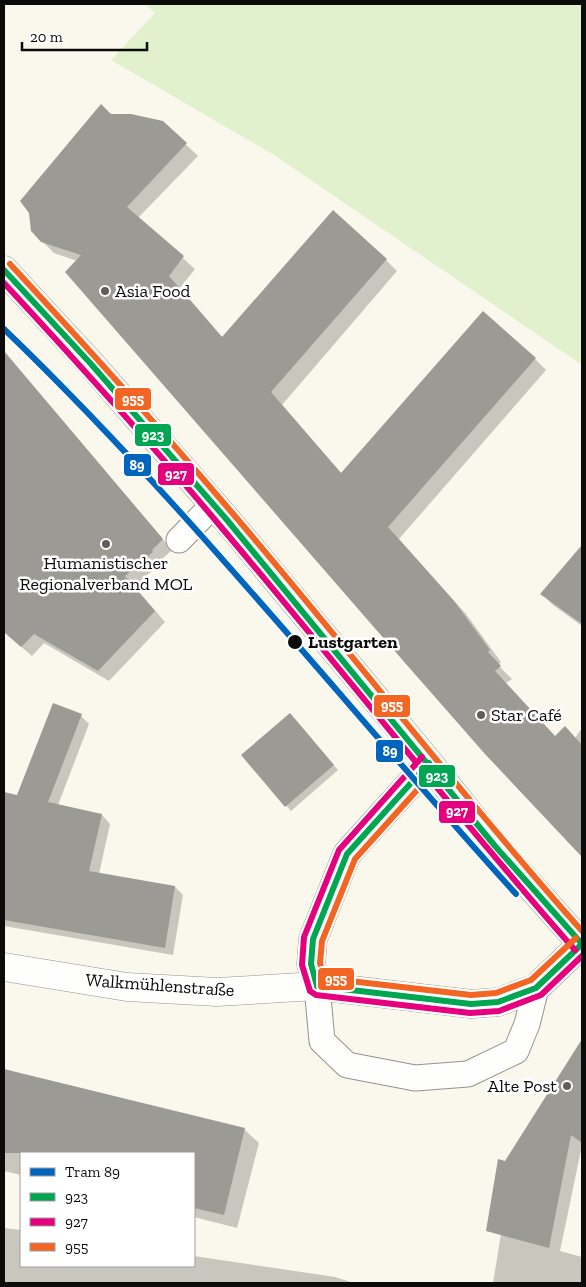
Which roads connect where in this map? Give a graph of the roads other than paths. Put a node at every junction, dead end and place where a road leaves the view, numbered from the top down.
1 (4, 270) edge
2 (213, 505) junction
3 (179, 540) dead end
4 (429, 763) junction
5 (582, 944) edge
6 (4, 967) edge
7 (317, 986) junction
8 (536, 988) junction

1 - 2 street
2 - 3 lane
2 - 4 street
4 - 5 street
4 - 7 street
5 - 8 street, Walkmühlenstraße
6 - 7 street, Walkmühlenstraße
7 - 8 street, Walkmühlenstraße
7 - 8 lane

